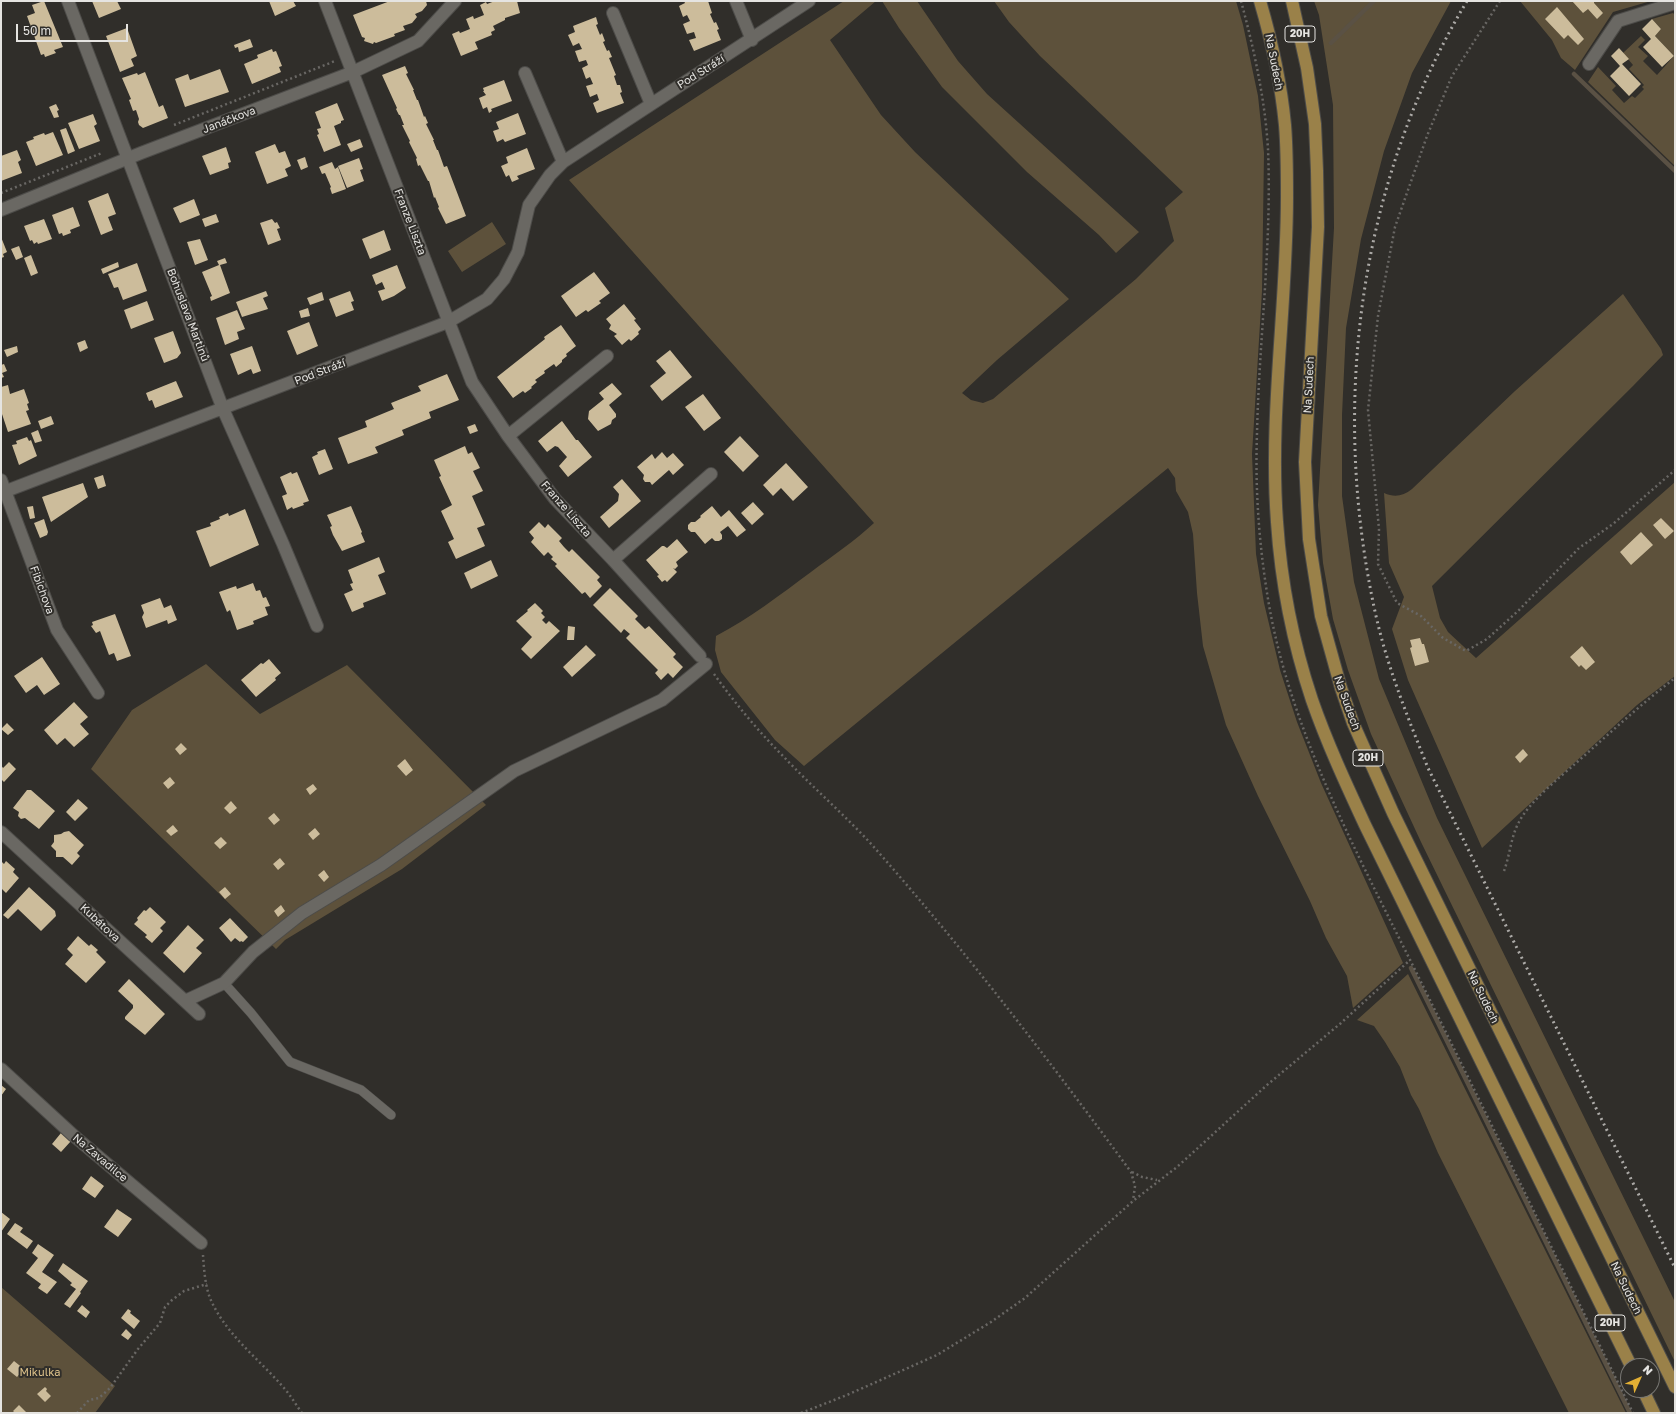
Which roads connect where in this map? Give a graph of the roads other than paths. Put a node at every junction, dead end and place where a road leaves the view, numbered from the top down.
1 (68, 1) edge
2 (325, 1) edge
3 (455, 1) edge
4 (736, 1) edge
5 (809, 1) edge
6 (1260, 1) edge
7 (1292, 1) edge
8 (1675, 3) edge
9 (443, 6) edge
10 (613, 13) dead end
11 (752, 40) junction
12 (1589, 64) dead end
13 (353, 72) junction
14 (525, 73) dead end
15 (651, 104) junction
16 (129, 158) junction
17 (563, 162) junction
18 (1, 210) edge
19 (448, 322) junction
20 (607, 356) dead end
21 (223, 409) junction
22 (508, 436) junction
23 (710, 474) dead end
24 (1, 480) edge
25 (3, 492) edge
26 (613, 560) junction
27 (317, 626) dead end
28 (98, 693) dead end
29 (1, 832) edge
30 (224, 983) junction
31 (185, 1001) junction
32 (199, 1014) dead end
33 (1, 1069) edge
34 (391, 1115) dead end
35 (201, 1243) road end
36 (1627, 1358) edge
37 (1675, 1387) edge
38 (1647, 1398) edge
39 (1654, 1413) edge

1 - 16 street, Bohuslava Martinů
2 - 13 street, Franze Liszta
3 - 9 street, Janáčkova
4 - 11 street
5 - 11 street, Pod Stráží
6 - 36 main road, Na Sudech / 20H
7 - 37 main road, Na Sudech / 20H
8 - 12 street
9 - 13 street, Janáčkova
10 - 15 street
11 - 15 street, Pod Stráží
13 - 16 street, Janáčkova
13 - 19 street, Franze Liszta
14 - 17 street
15 - 17 street, Pod Stráží
16 - 18 street, Janáčkova
16 - 21 street, Bohuslava Martinů
17 - 19 street, Pod Stráží
19 - 21 street, Pod Stráží
19 - 22 street, Franze Liszta
20 - 22 street
21 - 25 street, Pod Stráží
21 - 27 street, Bohuslava Martinů
22 - 26 street, Franze Liszta
23 - 26 street
24 - 25 street, Fibichova
25 - 28 street, Fibichova
26 - 30 street, Franze Liszta
29 - 31 street, Kubátova
30 - 31 street
30 - 34 lane
31 - 32 street, Kubátova
33 - 35 street, Na Zavadilce
38 - 39 main road

